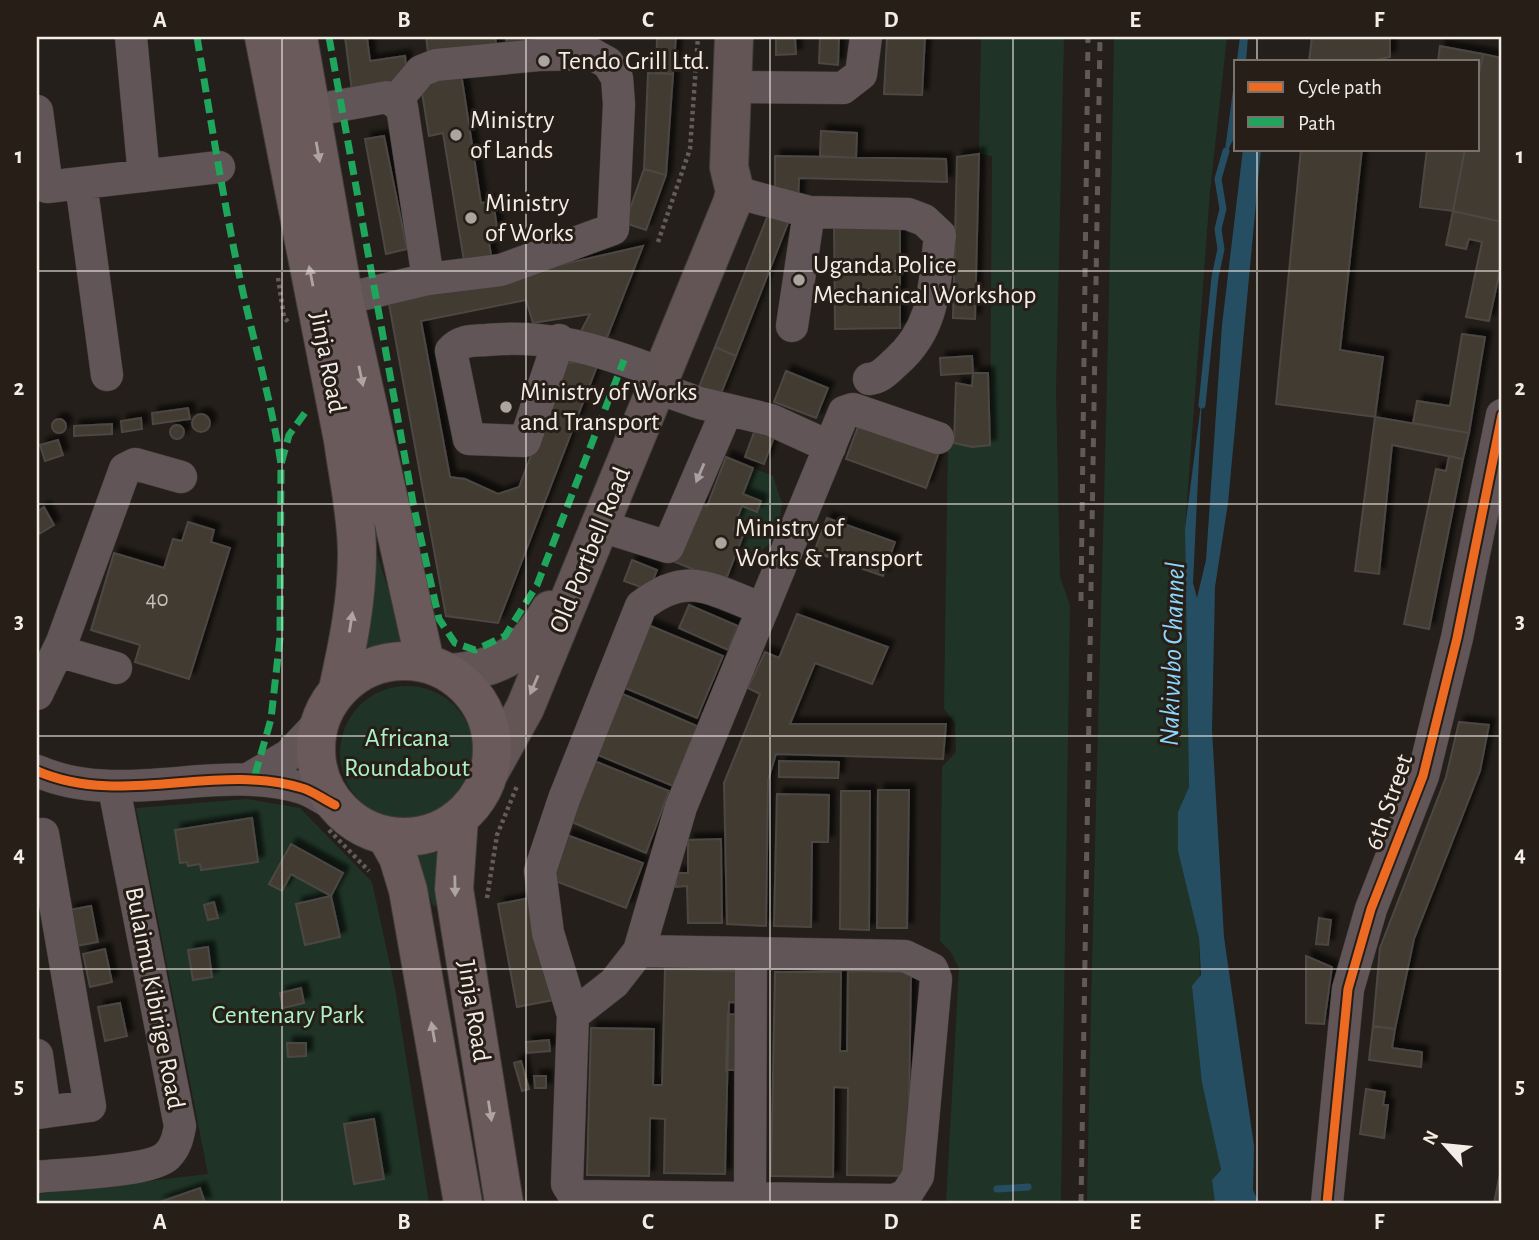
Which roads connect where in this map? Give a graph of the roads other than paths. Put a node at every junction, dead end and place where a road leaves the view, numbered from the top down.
1 (131, 37) edge
2 (264, 37) edge
3 (298, 37) edge
4 (734, 37) edge
5 (866, 37) edge
6 (732, 87) junction
7 (395, 102) junction
8 (37, 111) edge
9 (310, 111) junction
10 (219, 167) dead end
11 (144, 176) junction
12 (732, 179) junction
13 (81, 183) junction
14 (809, 212) junction
15 (428, 279) junction
16 (344, 299) junction
17 (792, 326) dead end
18 (559, 340) dead end
19 (107, 375) dead end
20 (652, 378) junction
21 (869, 379) dead end
22 (727, 410) junction
23 (1502, 415) edge
24 (938, 438) dead end
25 (830, 447) junction
26 (181, 477) dead end
27 (601, 526) junction
28 (763, 609) junction
29 (58, 651) junction
30 (116, 668) dead end
31 (438, 668) junction
32 (338, 689) junction
33 (37, 694) edge
34 (319, 723) junction
35 (37, 771) edge
36 (490, 771) junction
37 (248, 779) junction
38 (114, 788) junction
39 (327, 813) junction
40 (459, 818) junction
41 (43, 834) dead end
42 (386, 836) junction
43 (639, 951) junction
44 (751, 953) junction
45 (572, 1015) junction
46 (37, 1055) edge
47 (41, 1112) edge
48 (41, 1186) edge
49 (750, 1198) junction
50 (463, 1203) edge
51 (505, 1203) edge
52 (1327, 1203) edge

1 - 11 street
32 -> 2 highway, Jinja Road
3 - 9 highway, Jinja Road
4 - 6 main road, Old Portbell Road
5 - 6 street
6 - 12 main road, Old Portbell Road
7 - 9 street
7 - 15 street
7 - 15 street
8 - 13 street
9 -> 16 highway, Jinja Road
10 - 11 street
11 - 13 street
12 - 14 street
12 - 20 main road, Old Portbell Road
13 - 19 street
14 - 17 street
14 - 21 street
15 - 16 street
16 -> 31 highway, Jinja Road
18 - 20 street
20 - 22 street
20 - 27 main road, Old Portbell Road
20 - 31 main road, Old Portbell Road
22 - 25 street
22 -> 27 street
23 - 52 street, 6th Street
24 - 25 street
25 - 28 street
26 - 29 street
27 -> 36 main road, Old Portbell Road
28 - 43 street
28 - 45 street
29 - 30 street
29 - 33 street
31 - 32 highway
31 - 36 highway
32 - 34 highway
34 - 37 street
34 - 39 highway
35 - 38 street
36 - 40 highway
37 - 38 street
37 - 39 street
38 - 48 street, Bulaimu Kibirige Road
39 - 42 highway
40 - 42 highway
40 -> 51 highway, Jinja Road
41 - 47 street
50 -> 42 highway, Jinja Road
43 - 44 street
43 - 45 street
44 - 49 street
44 - 49 street
45 - 49 street
46 - 47 street

